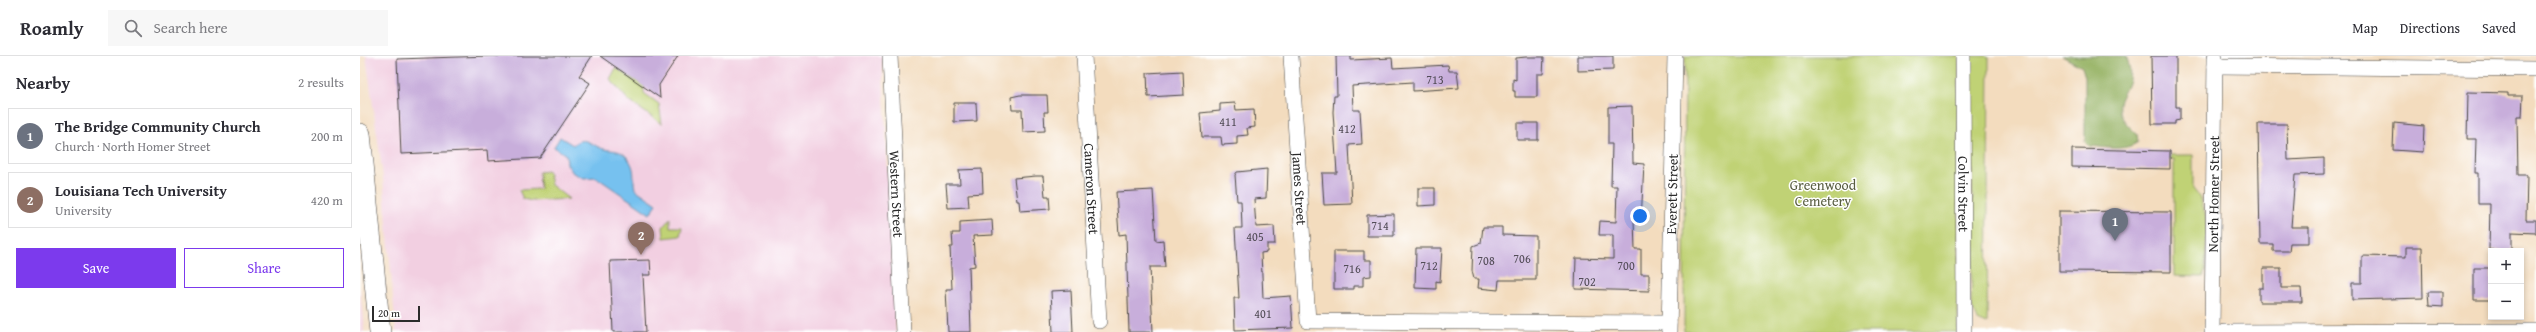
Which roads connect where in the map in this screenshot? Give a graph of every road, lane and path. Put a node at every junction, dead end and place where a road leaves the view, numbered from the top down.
1 (890, 56) edge
2 (1084, 56) edge
3 (1291, 56) edge
4 (1675, 56) edge
5 (1963, 56) edge
6 (2215, 61) edge
7 (2536, 69) edge
8 (360, 134) edge
9 (1099, 321) dead end
10 (1669, 327) edge
11 (2536, 331) edge
12 (380, 332) edge
13 (903, 332) edge
14 (1964, 332) edge
15 (2212, 332) edge
16 (2224, 332) edge

1 - 13 street, Western Street
2 - 9 street, Cameron Street
3 - 10 street, James Street
4 - 10 street, Everett Street
5 - 14 street, Colvin Street
6 - 7 street
6 - 15 street, North Homer Street
8 - 12 main road
11 - 16 street

